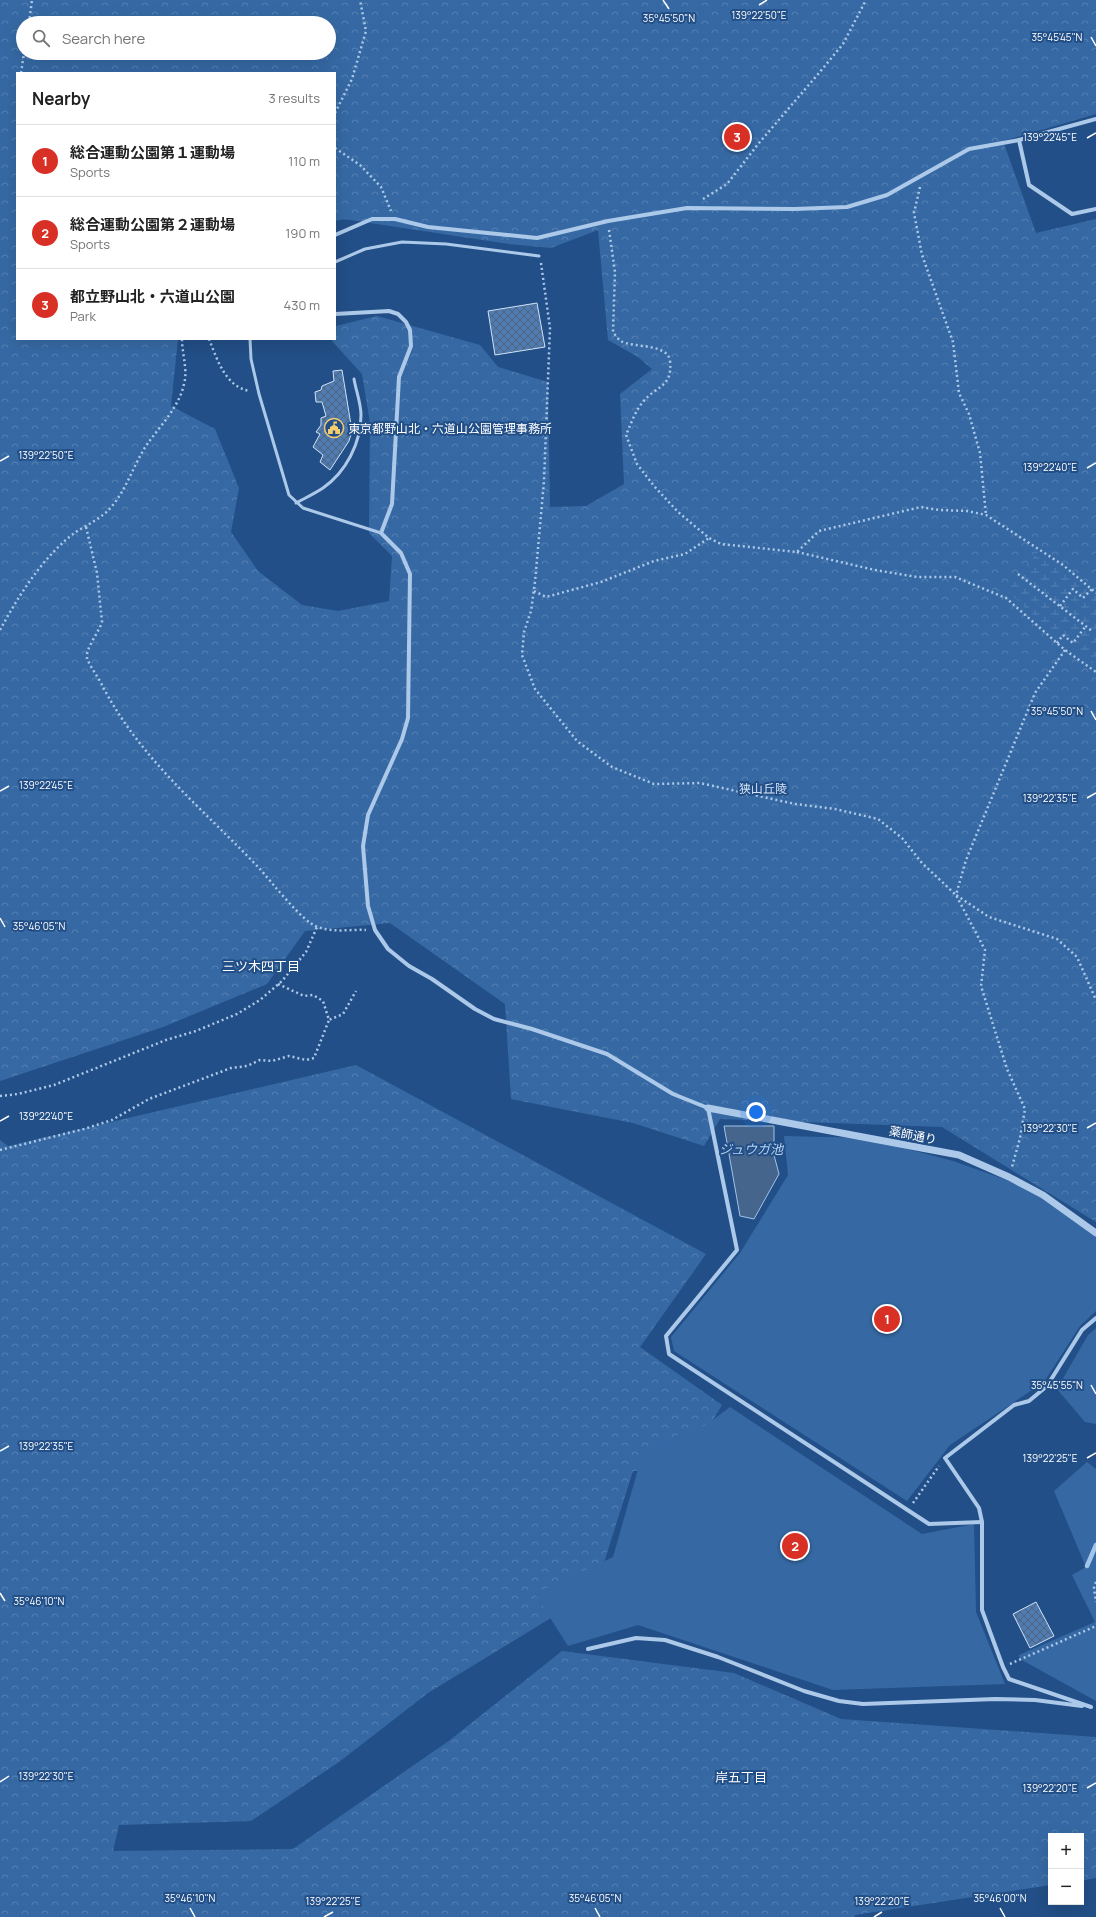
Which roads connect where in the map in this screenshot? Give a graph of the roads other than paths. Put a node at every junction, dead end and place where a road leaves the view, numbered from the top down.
1 (1096, 119) edge
2 (1019, 140) junction
3 (1096, 209) edge
4 (336, 235) edge
5 (539, 256) road end
6 (336, 262) edge
7 (336, 314) edge
8 (250, 340) edge
9 (354, 379) dead end
10 (296, 503) junction
11 (381, 533) junction
12 (708, 1108) junction
13 (1096, 1233) edge
14 (1096, 1318) edge
15 (982, 1522) junction
16 (588, 1649) dead end
17 (1091, 1707) junction
18 (1096, 1708) edge

1 - 2 street
2 - 3 street
2 - 4 street
5 - 6 lane
7 - 11 street
8 - 10 lane
9 - 10 lane
10 - 11 lane
11 - 12 street
12 - 13 street, 薬師通り
12 - 15 street
14 - 15 street
15 - 17 street
16 - 17 street
17 - 18 street

